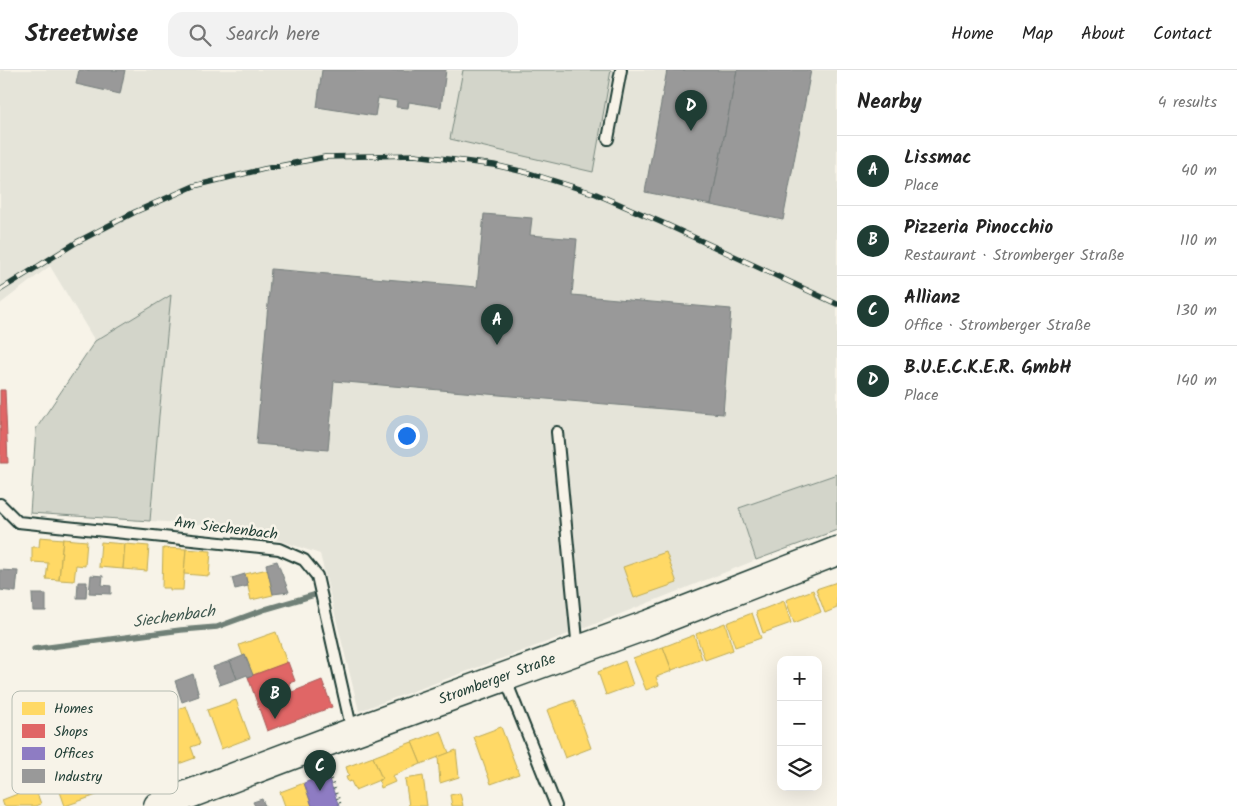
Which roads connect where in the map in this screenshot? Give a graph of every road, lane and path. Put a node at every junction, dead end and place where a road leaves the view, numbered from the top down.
1 (622, 70) edge
2 (608, 139) dead end
3 (557, 432) dead end
4 (0, 504) edge
5 (837, 551) edge
6 (578, 650) junction
7 (505, 677) junction
8 (352, 732) junction
9 (318, 746) junction
10 (158, 806) edge
11 (341, 806) edge
12 (556, 806) edge

1 - 2 lane
3 - 6 lane
4 - 8 lane, Am Siechenbach
5 - 6 main road, Stromberger Straße
6 - 7 main road, Stromberger Straße
7 - 8 main road, Stromberger Straße
7 - 12 lane
8 - 9 main road, Stromberger Straße
9 - 10 main road, Stromberger Straße
9 - 11 path

